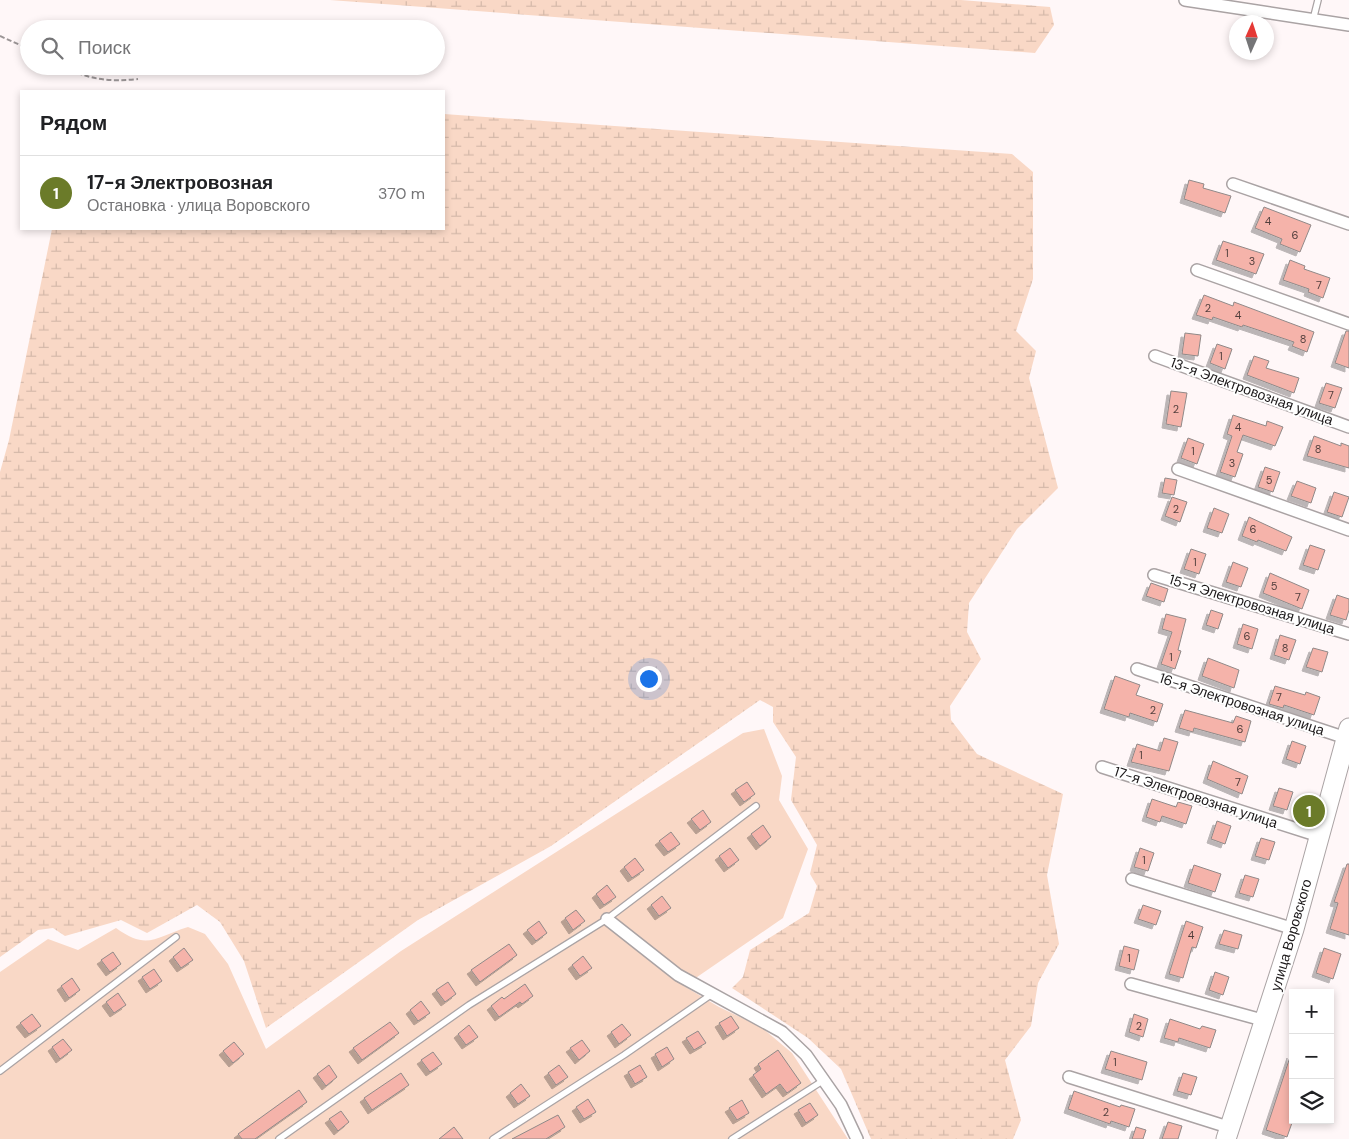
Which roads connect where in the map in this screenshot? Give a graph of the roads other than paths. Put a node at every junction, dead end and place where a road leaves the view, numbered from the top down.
1 (1185, 0) edge
2 (1318, 0) edge
3 (1312, 20) junction
4 (1349, 25) edge
5 (1233, 184) dead end
6 (1349, 224) edge
7 (1197, 270) dead end
8 (1349, 324) edge
9 (1156, 356) dead end
10 (1349, 427) edge
11 (1178, 469) dead end
12 (1349, 530) edge
13 (1154, 575) dead end
14 (1349, 634) edge
15 (1137, 669) dead end
16 (1348, 733) edge
17 (1102, 767) dead end
18 (756, 806) dead end
19 (1319, 836) junction
20 (1132, 879) dead end
21 (607, 919) junction
22 (1294, 929) junction
23 (176, 936) dead end
24 (1131, 984) dead end
25 (712, 994) junction
26 (1266, 1021) junction
27 (0, 1071) edge
28 (1069, 1077) dead end
29 (824, 1080) junction
30 (1229, 1133) edge
31 (280, 1139) edge
32 (494, 1139) edge
33 (732, 1139) edge
34 (857, 1139) edge

1 - 3 street
2 - 3 lane
3 - 4 street
5 - 6 street
7 - 8 street
9 - 10 street, 13-я Электровозная улица
11 - 12 street
13 - 14 street, 15-я Электровозная улица
15 - 16 street, 16-я Электровозная улица
16 - 19 main road, улица Воровского
17 - 19 street, 17-я Электровозная улица
18 - 21 lane
19 - 22 main road, улица Воровского
20 - 22 street
21 - 25 street
21 - 31 lane
22 - 26 main road, улица Воровского
23 - 27 lane
24 - 26 street
25 - 29 street
25 - 32 lane
26 - 30 main road, улица Воровского
28 - 30 street
29 - 33 lane
29 - 34 street

